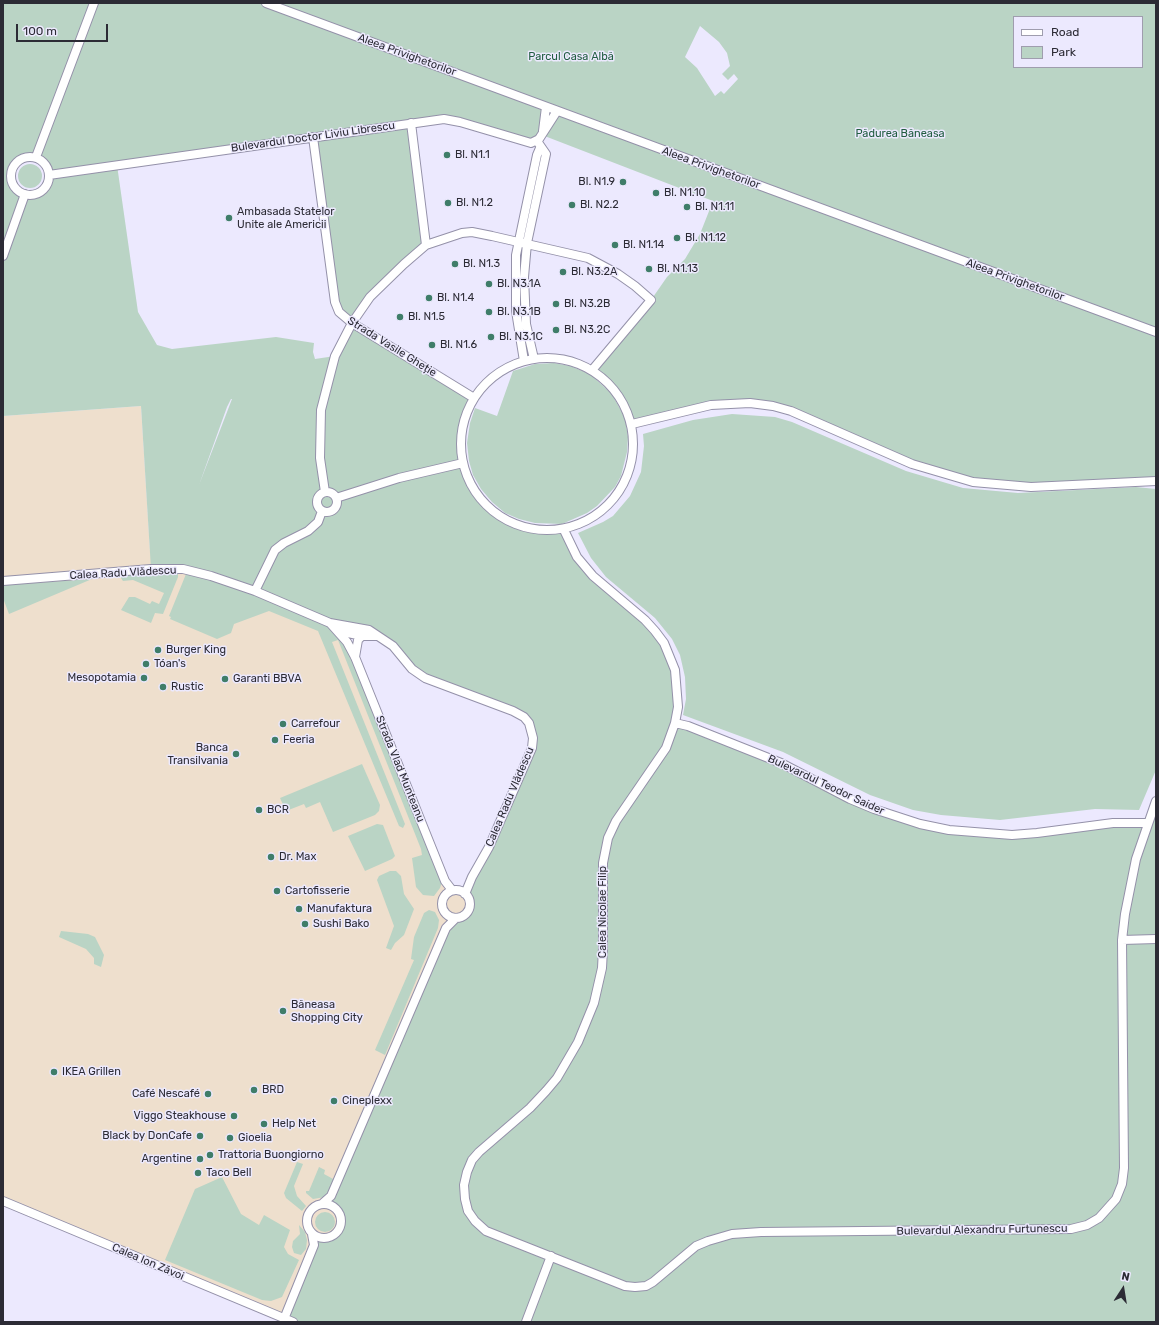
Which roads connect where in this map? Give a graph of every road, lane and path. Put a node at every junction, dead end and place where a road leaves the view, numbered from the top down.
1 (94, 3) edge
2 (266, 3) edge
3 (546, 107) junction
4 (557, 111) junction
5 (411, 123) junction
6 (313, 137) junction
7 (540, 142) junction
8 (36, 157) junction
9 (11, 173) junction
10 (50, 175) junction
11 (3, 177) edge
12 (3, 183) edge
13 (13, 184) junction
14 (24, 194) junction
15 (518, 241) junction
16 (527, 243) junction
17 (426, 246) junction
18 (3, 256) edge
19 (352, 323) junction
20 (1156, 332) edge
21 (534, 359) junction
22 (524, 361) junction
23 (594, 370) junction
24 (474, 398) junction
25 (632, 424) junction
26 (463, 463) junction
27 (1156, 481) edge
28 (324, 492) junction
29 (336, 498) junction
30 (322, 512) junction
31 (564, 530) junction
32 (3, 581) edge
33 (255, 591) junction
34 (330, 623) junction
35 (362, 632) junction
36 (348, 638) junction
37 (355, 657) junction
38 (675, 723) junction
39 (1156, 801) edge
40 (1147, 823) junction
41 (472, 877) junction
42 (452, 891) junction
43 (465, 894) junction
44 (446, 914) junction
45 (456, 918) junction
46 (446, 928) junction
47 (1156, 939) edge
48 (1122, 940) junction
49 (331, 1196) junction
50 (3, 1201) edge
51 (323, 1203) junction
52 (333, 1206) junction
53 (312, 1234) junction
54 (324, 1238) junction
55 (314, 1245) junction
56 (551, 1256) junction
57 (284, 1319) junction
58 (293, 1322) edge
59 (526, 1322) edge

1 - 8 street
2 - 3 street, Aleea Privighetorilor
3 - 4 street, Aleea Privighetorilor
3 - 7 street
4 - 7 street
4 - 20 street, Aleea Privighetorilor
5 - 6 street, Bulevardul Doctor Liviu Librescu
5 - 7 street, Bulevardul Doctor Liviu Librescu
5 - 17 street
6 - 10 street, Bulevardul Doctor Liviu Librescu
6 - 19 street, Strada Vasile Gheție
7 - 15 street
7 - 16 street
8 - 9 street
8 - 10 street
9 - 11 street
9 - 13 street
10 - 14 street
12 - 13 street
13 - 14 street
14 - 18 street
15 - 16 street
15 - 17 street
15 - 22 street
16 - 21 street
16 - 23 street
17 - 19 street
19 - 24 street, Strada Vasile Gheție
19 - 28 street
21 - 22 street
21 - 23 street
22 - 24 street
23 - 25 street
24 - 26 street
25 - 27 street
25 - 31 street
26 - 29 street
26 - 31 street
28 - 29 street
28 - 30 street
29 - 30 street
30 - 33 street
31 - 38 street, Calea Nicolae Filip
32 - 33 street, Calea Radu Vlădescu
33 - 34 street, Calea Radu Vlădescu
34 - 35 street, Calea Radu Vlădescu
34 - 36 street, Calea Radu Vlădescu
35 - 36 street
35 - 37 street
35 - 41 street, Calea Radu Vlădescu
36 - 37 street, Calea Radu Vlădescu
37 - 42 street, Strada Vlad Munteanu
38 - 40 street, Bulevardul Teodor Saider
38 - 56 street, Calea Nicolae Filip
39 - 40 street, Bulevardul Alexandru Furtunescu
40 - 48 street, Bulevardul Alexandru Furtunescu
41 - 42 street, Calea Radu Vlădescu
41 - 43 street, Calea Radu Vlădescu
42 - 43 street
42 - 44 street
43 - 45 street
44 - 45 street
44 - 46 street
45 - 46 street
46 - 49 street
47 - 48 street
48 - 56 street, Bulevardul Alexandru Furtunescu
49 - 51 street
49 - 52 street
50 - 57 street, Calea Ion Zăvoi
51 - 52 street
51 - 53 street
52 - 54 street
53 - 54 street
53 - 55 street
54 - 55 street
55 - 57 street
56 - 59 street
57 - 58 street, Calea Ion Zăvoi

